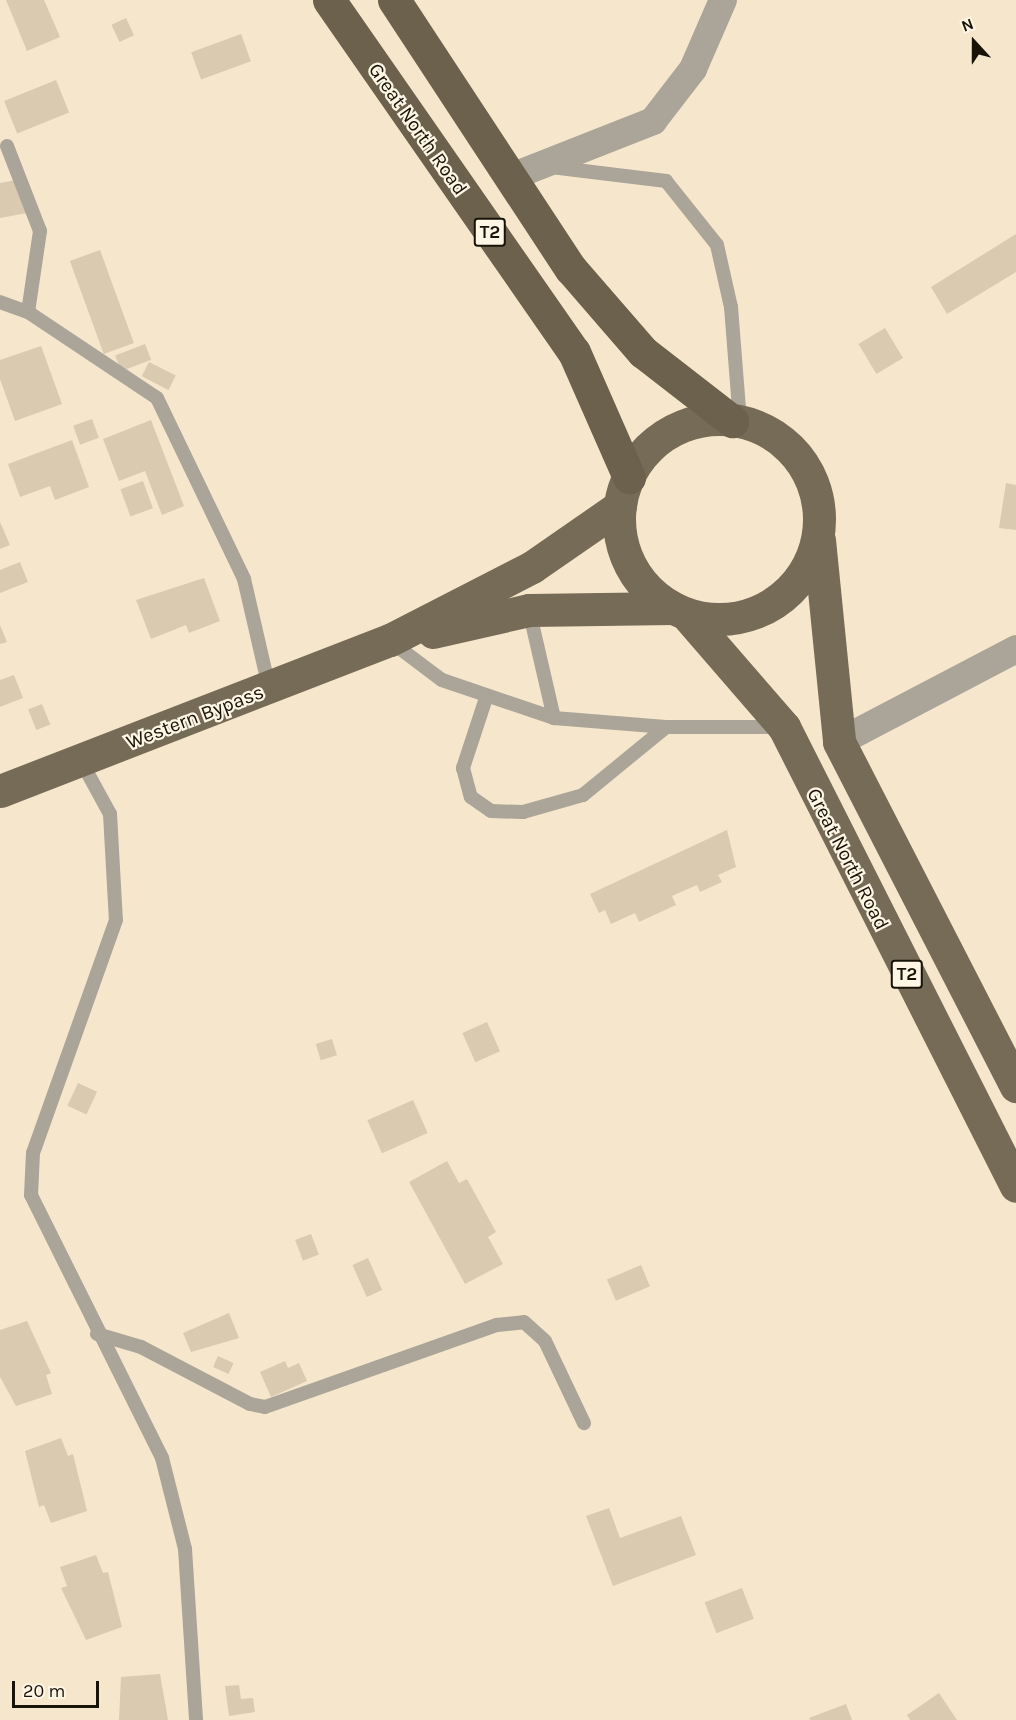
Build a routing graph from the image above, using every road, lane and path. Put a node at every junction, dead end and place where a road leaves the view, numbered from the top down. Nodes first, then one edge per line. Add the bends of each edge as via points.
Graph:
1 (329, 0) edge
2 (394, 0) edge
3 (723, 0) edge
4 (7, 146) dead end
5 (526, 171) junction
6 (0, 302) edge
7 (28, 312) junction
8 (736, 421) junction
9 (625, 491) junction
10 (819, 534) junction
11 (529, 610) junction
12 (680, 611) junction
13 (390, 640) junction
14 (1016, 649) edge
15 (269, 689) junction
16 (486, 698) junction
17 (554, 718) junction
18 (666, 727) junction
19 (784, 727) junction
20 (839, 742) junction
21 (81, 761) junction
22 (0, 791) edge
23 (1016, 1086) edge
24 (1016, 1186) edge
25 (97, 1334) junction
26 (584, 1423) dead end
27 (196, 1720) edge

1 - 9 highway, Great North Road / T2 via 574,352
2 - 5 highway, T2
3 - 5 street via 693,69 653,121
4 - 7 lane via 40,231
5 - 8 highway, T2 via 571,269 643,352
5 - 8 lane via 666,181 717,245 731,307
6 - 7 lane
7 - 15 lane via 157,398 244,579
8 - 9 main road via 701,422 671,432 647,451
8 - 10 main road via 777,438 805,468 816,493
9 - 12 main road via 621,541 635,573
9 - 13 main road, Western Bypass via 532,567
10 - 12 main road via 798,581 771,604 721,619
10 - 20 main road, T2
11 - 12 main road, Western Bypass
11 - 13 main road, Western Bypass
11 - 17 lane
12 - 19 main road, Great North Road / T2
13 - 15 main road, Western Bypass
13 - 16 lane via 442,680
14 - 20 street
15 - 21 main road, Western Bypass
16 - 17 lane
16 - 18 lane via 463,768 471,798 491,811 523,812 583,795
17 - 18 lane
18 - 19 lane
19 - 24 main road, Great North Road / T2
20 - 23 main road, T2
21 - 22 main road, Western Bypass
21 - 25 lane via 110,814 116,920 33,1153 31,1195
25 - 26 lane via 141,1347 250,1404 265,1407 497,1324 524,1322 545,1341
25 - 27 lane via 162,1458 176,1508 185,1549

